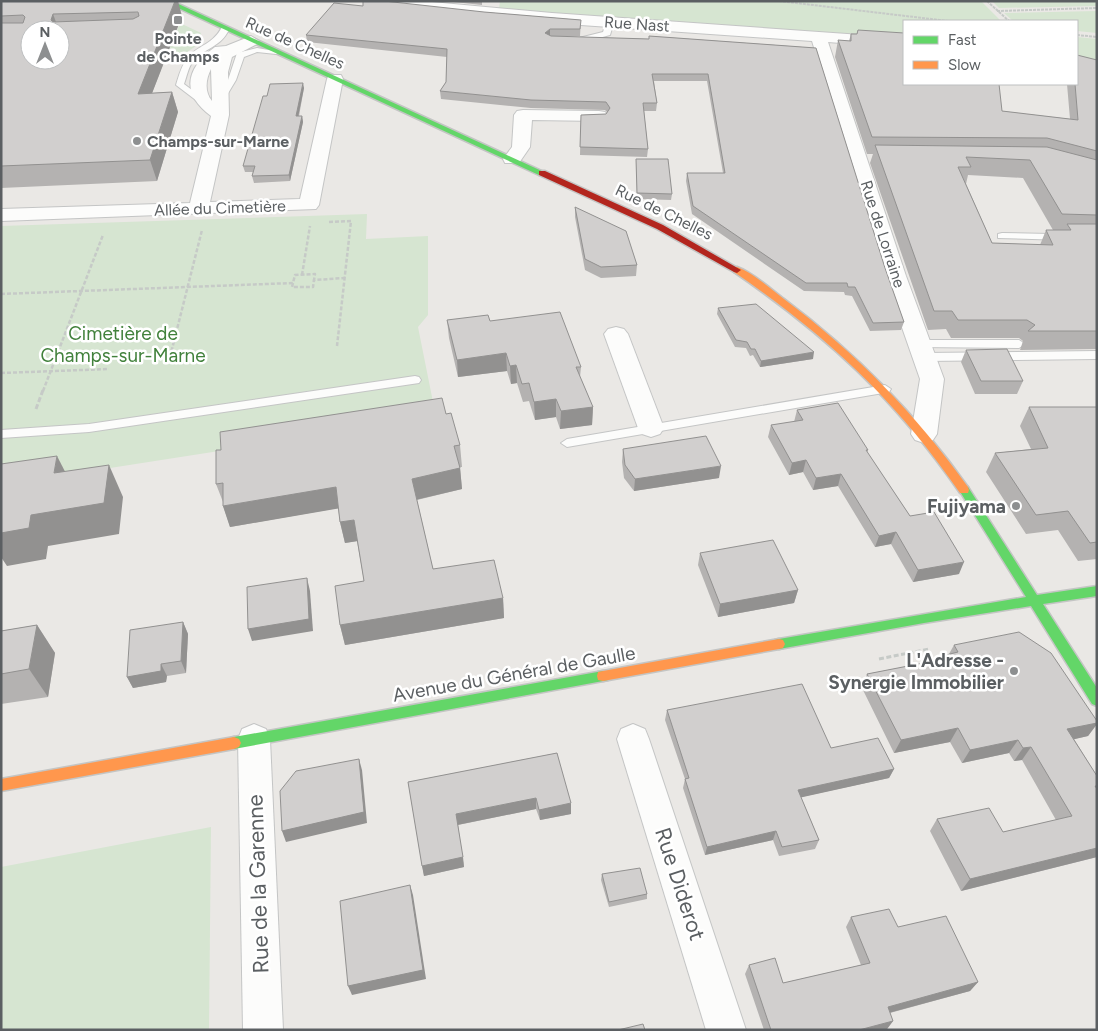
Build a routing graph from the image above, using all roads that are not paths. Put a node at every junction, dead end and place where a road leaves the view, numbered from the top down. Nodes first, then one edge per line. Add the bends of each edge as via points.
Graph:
1 (370, 1) edge
2 (165, 2) edge
3 (498, 7) edge
4 (610, 22) junction
5 (225, 29) junction
6 (818, 36) junction
7 (246, 38) junction
8 (568, 40) edge
9 (903, 43) edge
10 (276, 52) junction
11 (335, 79) junction
12 (200, 99) junction
13 (220, 106) junction
14 (599, 116) edge
15 (512, 159) junction
16 (1, 215) edge
17 (195, 219) junction
18 (1002, 236) dead end
19 (1097, 238) edge
20 (616, 334) dead end
21 (1020, 344) edge
22 (923, 351) junction
23 (1097, 355) edge
24 (415, 380) dead end
25 (885, 389) junction
26 (652, 428) junction
27 (1, 434) edge
28 (924, 434) junction
29 (567, 443) dead end
30 (1097, 591) edge
31 (1034, 600) junction
32 (1097, 700) edge
33 (254, 739) junction
34 (633, 739) dead end
35 (1, 785) edge
36 (262, 1030) edge
37 (726, 1030) edge

1 - 3 street, Rue Nast
2 - 5 main road, Rue de Chelles
3 - 4 street, Rue Nast
4 - 6 street, Rue Nast
4 - 8 lane via 606,33 584,40
5 - 7 main road, Rue de Chelles
5 - 12 lane via 221,39 197,53 187,64 180,85
6 - 9 street, Rue Nast
6 - 22 street, Rue de Lorraine via 863,159 895,276
7 - 10 main road, Rue de Chelles
7 - 12 street via 206,62 198,87
7 - 13 street via 224,56 219,76
10 - 11 main road, Rue de Chelles
10 - 13 lane via 257,50 240,55
11 - 15 main road, Rue de Chelles
11 - 17 street, Allée du Cimetière via 310,214
12 - 13 street
13 - 17 street
14 - 15 street via 523,115 522,147
15 - 25 main road, Rue de Chelles via 660,227 737,268 808,320
16 - 17 street, Allée du Cimetière via 112,212
18 - 19 lane
20 - 26 street
21 - 22 lane
22 - 23 lane
22 - 28 street, Rue de Lorraine via 932,379
24 - 27 lane via 89,428
25 - 26 lane
25 - 28 main road, Rue de Chelles
26 - 29 lane
28 - 31 main road, Rue de Chelles via 984,520
30 - 31 main road, Avenue du Général de Gaulle
31 - 32 main road, Rue de Chelles
31 - 33 main road, Avenue du Général de Gaulle
33 - 35 main road, Avenue du Général de Gaulle
33 - 36 street, Rue de la Garenne
34 - 37 street, Rue Diderot

